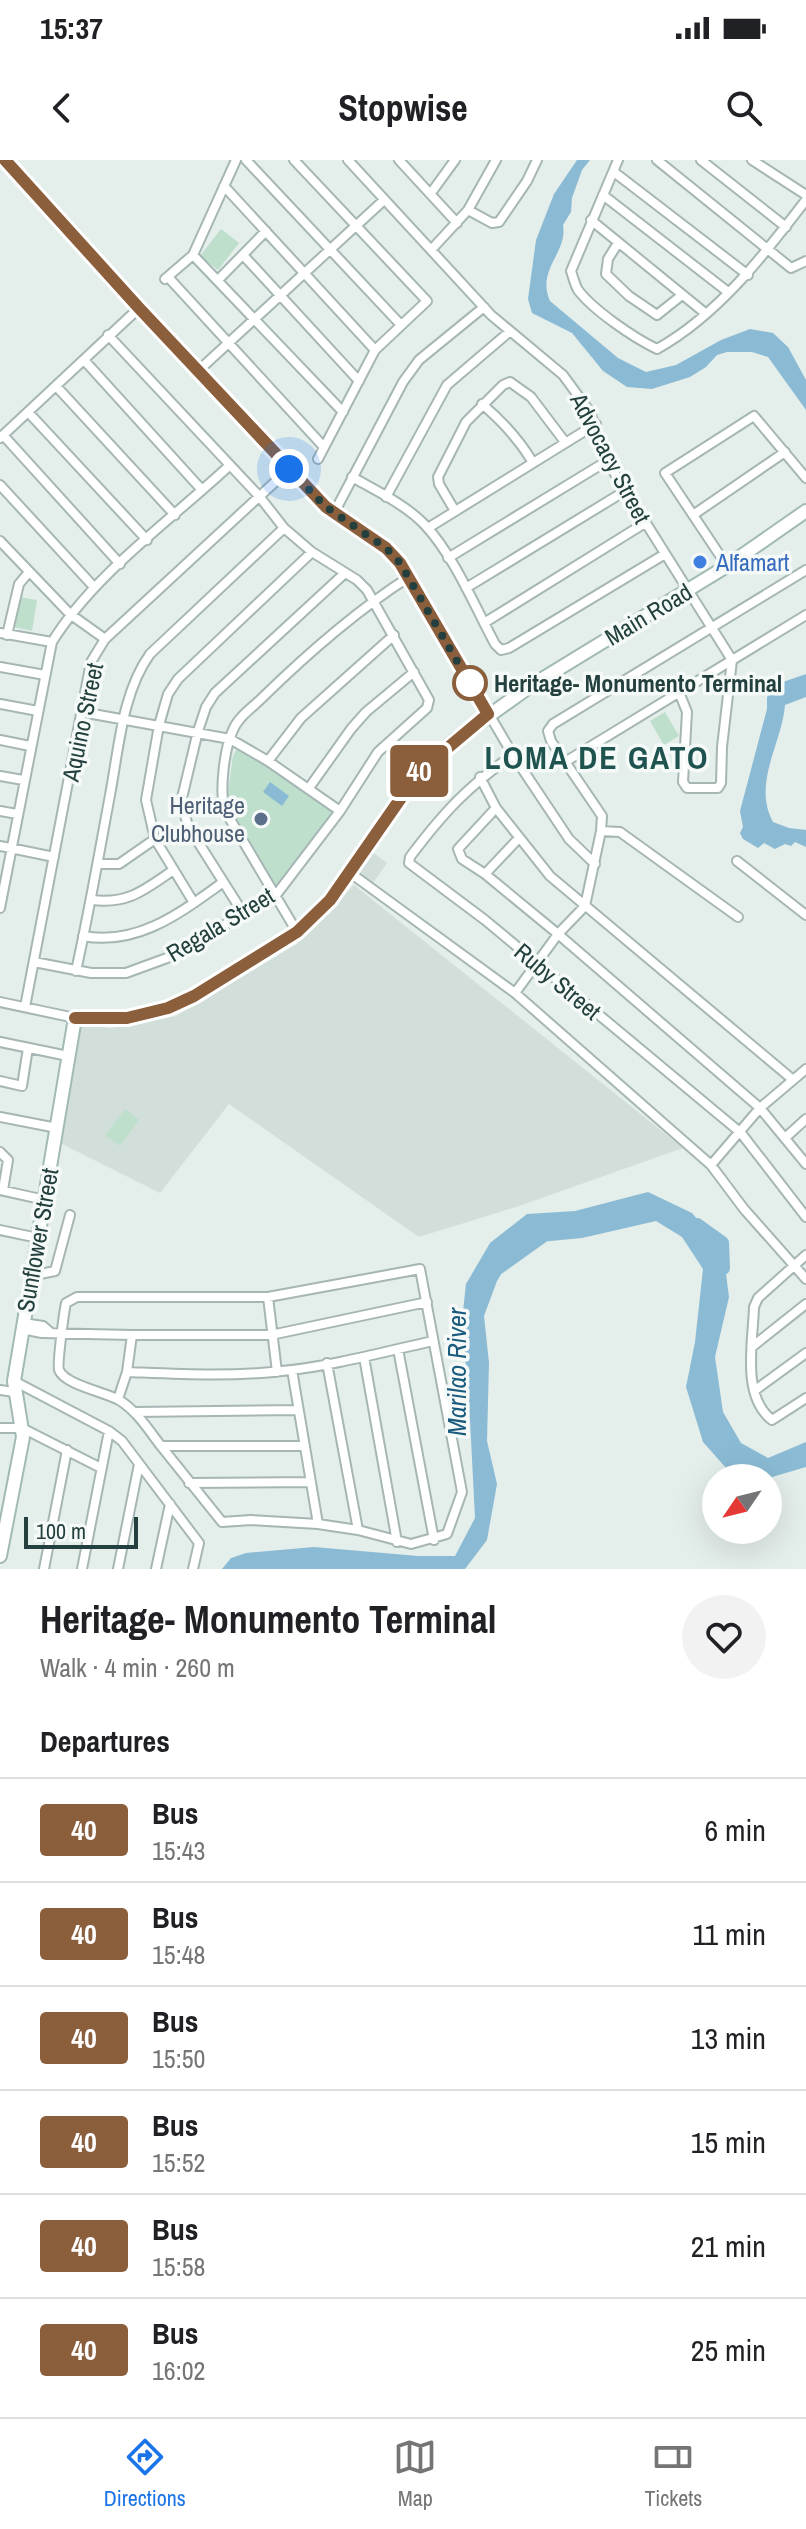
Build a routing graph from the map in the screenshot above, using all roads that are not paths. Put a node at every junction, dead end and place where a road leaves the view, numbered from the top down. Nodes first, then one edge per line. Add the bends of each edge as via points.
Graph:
1 (5, 160) edge
2 (236, 160) edge
3 (246, 160) edge
4 (294, 160) edge
5 (348, 160) edge
6 (455, 160) edge
7 (496, 160) edge
8 (537, 160) edge
9 (618, 160) edge
10 (657, 160) edge
11 (701, 160) edge
12 (752, 160) edge
13 (405, 163) edge
14 (614, 172) junction
15 (224, 186) junction
16 (431, 193) junction
17 (603, 195) junction
18 (806, 198) edge
19 (384, 200) junction
20 (468, 210) junction
21 (591, 220) junction
22 (457, 223) junction
23 (357, 225) junction
24 (786, 227) junction
25 (266, 231) junction
26 (618, 243) junction
27 (770, 248) junction
28 (331, 249) junction
29 (431, 250) junction
30 (193, 255) junction
31 (243, 255) junction
32 (806, 261) edge
33 (305, 273) junction
34 (748, 275) junction
35 (218, 280) junction
36 (728, 292) junction
37 (280, 295) junction
38 (682, 295) junction
39 (484, 307) junction
40 (139, 308) junction
41 (705, 313) junction
42 (254, 319) junction
43 (401, 325) junction
44 (509, 332) junction
45 (108, 335) junction
46 (228, 343) junction
47 (375, 350) junction
48 (84, 360) junction
49 (198, 371) junction
50 (359, 381) junction
51 (56, 386) junction
52 (482, 404) junction
53 (28, 412) junction
54 (343, 412) junction
55 (596, 424) junction
56 (2, 436) edge
57 (565, 442) junction
58 (323, 446) junction
59 (785, 452) junction
60 (318, 459) dead end
61 (532, 461) junction
62 (607, 461) junction
63 (230, 465) junction
64 (289, 469) junction
65 (352, 477) junction
66 (806, 478) edge
67 (0, 485) edge
68 (202, 490) junction
69 (625, 491) junction
70 (259, 496) junction
71 (386, 497) junction
72 (455, 511) junction
73 (806, 511) edge
74 (334, 513) junction
75 (175, 515) junction
76 (693, 515) junction
77 (645, 523) junction
78 (284, 528) junction
79 (428, 528) junction
80 (147, 540) junction
81 (1, 546) edge
82 (312, 552) junction
83 (665, 554) junction
84 (448, 558) junction
85 (120, 564) junction
86 (727, 566) junction
87 (806, 570) edge
88 (29, 572) junction
89 (345, 573) junction
90 (409, 577) junction
91 (94, 587) junction
92 (466, 588) junction
93 (688, 590) junction
94 (374, 600) junction
95 (70, 614) junction
96 (806, 615) edge
97 (484, 623) junction
98 (711, 628) junction
99 (3, 634) edge
100 (394, 635) junction
101 (105, 639) junction
102 (52, 642) junction
103 (732, 660) junction
104 (0, 667) edge
105 (414, 672) junction
106 (45, 675) junction
107 (679, 692) junction
108 (0, 704) edge
109 (38, 711) junction
110 (82, 712) junction
111 (488, 714) junction
112 (124, 718) junction
113 (159, 725) junction
114 (198, 731) junction
115 (230, 739) junction
116 (0, 740) edge
117 (30, 746) junction
118 (513, 755) junction
119 (268, 761) junction
120 (565, 762) junction
121 (0, 776) edge
122 (480, 777) junction
123 (23, 780) junction
124 (309, 788) junction
125 (496, 808) junction
126 (0, 811) edge
127 (340, 811) junction
128 (17, 814) junction
129 (601, 831) junction
130 (519, 838) junction
131 (155, 839) junction
132 (0, 846) edge
133 (11, 848) junction
134 (54, 857) junction
135 (737, 861) dead end
136 (98, 864) junction
137 (595, 864) junction
138 (172, 871) junction
139 (349, 872) junction
140 (485, 874) junction
141 (222, 883) junction
142 (2, 884) edge
143 (276, 895) junction
144 (92, 900) junction
145 (194, 903) junction
146 (585, 906) junction
147 (0, 908) edge
148 (243, 913) junction
149 (806, 915) edge
150 (738, 917) dead end
151 (297, 932) junction
152 (558, 934) junction
153 (83, 936) junction
154 (34, 962) junction
155 (538, 964) junction
156 (76, 971) junction
157 (515, 993) junction
158 (0, 1002) edge
159 (25, 1007) junction
160 (75, 1018) junction
161 (0, 1042) edge
162 (28, 1048) junction
163 (68, 1056) junction
164 (806, 1069) edge
165 (792, 1079) junction
166 (0, 1081) edge
167 (760, 1108) junction
168 (0, 1117) edge
169 (806, 1119) edge
170 (57, 1128) junction
171 (741, 1133) junction
172 (785, 1138) junction
173 (0, 1152) edge
174 (806, 1164) edge
175 (711, 1165) junction
176 (2, 1190) edge
177 (45, 1200) junction
178 (70, 1215) dead end
179 (806, 1217) edge
180 (0, 1230) edge
181 (38, 1238) junction
182 (806, 1255) edge
183 (794, 1266) junction
184 (30, 1276) junction
185 (806, 1279) edge
186 (268, 1297) junction
187 (427, 1302) junction
188 (806, 1304) edge
189 (22, 1326) junction
190 (63, 1333) junction
191 (132, 1335) junction
192 (271, 1335) junction
193 (433, 1341) junction
194 (753, 1346) junction
195 (398, 1349) junction
196 (806, 1353) edge
197 (364, 1357) junction
198 (327, 1363) junction
199 (292, 1370) junction
200 (127, 1372) junction
201 (277, 1372) junction
202 (14, 1386) junction
203 (0, 1390) edge
204 (754, 1391) junction
205 (806, 1398) edge
206 (118, 1399) junction
207 (298, 1410) junction
208 (135, 1412) junction
209 (0, 1428) edge
210 (22, 1428) junction
211 (109, 1431) junction
212 (161, 1446) junction
213 (304, 1446) junction
214 (67, 1450) junction
215 (139, 1464) junction
216 (101, 1468) junction
217 (311, 1482) junction
218 (189, 1483) junction
219 (170, 1504) junction
220 (318, 1524) junction
221 (358, 1530) junction
222 (434, 1540) junction
223 (397, 1542) junction
224 (0, 1556) edge
225 (44, 1569) edge
226 (82, 1569) edge
227 (118, 1569) edge
228 (156, 1569) edge
229 (193, 1569) edge

1 - 40 street
2 - 15 street
3 - 28 street
4 - 23 street
5 - 19 street, Advocacy Street
6 - 16 street
7 - 20 street
8 - 20 street via 499,222
9 - 14 street
10 - 27 street
11 - 24 street
12 - 18 street
13 - 16 street
14 - 17 street
14 - 34 street
15 - 25 street
15 - 30 street
16 - 22 street
17 - 21 street
17 - 36 street
18 - 24 street
19 - 23 street
19 - 29 street, Advocacy Street
20 - 22 street
21 - 26 street
21 - 41 street via 571,271 577,289 614,322 657,349
22 - 29 street
23 - 28 street
23 - 43 street via 427,301
24 - 27 street
25 - 31 street
25 - 33 street
26 - 38 street
26 - 38 street via 606,274 629,296 657,315
27 - 32 street via 791,268
27 - 34 street
28 - 33 street
28 - 43 street
29 - 39 street, Advocacy Street
30 - 35 street
30 - 46 street via 166,278
31 - 35 street
31 - 37 street
33 - 37 street
33 - 47 street
34 - 36 street
35 - 42 street
36 - 41 street
37 - 42 street
37 - 50 street
38 - 41 street
39 - 44 street, Advocacy Street
39 - 65 street via 419,360
40 - 45 street
40 - 49 street
42 - 46 street
42 - 54 street
43 - 47 street
44 - 55 street, Advocacy Street via 563,375
44 - 71 street via 447,385
45 - 48 street
45 - 63 street, Regala Street
46 - 49 street
46 - 58 street
47 - 50 street
48 - 51 street
48 - 68 street
49 - 64 street
50 - 54 street
51 - 53 street
51 - 75 street
52 - 57 street via 510,382 531,397
52 - 61 street via 520,441
52 - 72 street via 466,422 438,477
53 - 56 street
53 - 80 street
54 - 58 street
55 - 57 street
55 - 62 street, Advocacy Street
56 - 85 street
57 - 61 street
58 - 60 street
59 - 66 street
59 - 76 street
59 - 76 street via 754,416 665,473
61 - 72 street
62 - 69 street, Advocacy Street
62 - 84 street
63 - 68 street
63 - 70 street, Regala Street
64 - 70 street, Aquino Street
64 - 74 street
65 - 71 street
65 - 74 street
67 - 91 street
68 - 75 street
69 - 77 street, Advocacy Street
69 - 92 street
70 - 78 street, Regala Street
70 - 101 street, Aquino Street
71 - 79 street
72 - 79 street
73 - 86 main road, Main Road
74 - 90 street via 386,548
75 - 80 street
76 - 86 street
77 - 83 street, Advocacy Street
77 - 97 street
78 - 82 street, Regala Street
78 - 112 street via 150,654 136,672
79 - 84 street
80 - 85 street
81 - 88 street
82 - 89 street, Regala Street
82 - 113 street via 178,679
83 - 93 street, Advocacy Street
83 - 97 street via 509,648 501,650
84 - 92 street
85 - 91 street
86 - 93 main road, Main Road
87 - 98 street
88 - 95 street
88 - 99 street via 19,584
89 - 94 street, Regala Street
89 - 114 street via 215,693
90 - 94 street
90 - 111 street
91 - 95 street
92 - 97 street
93 - 98 street, Advocacy Street
93 - 111 main road, Main Road
94 - 100 street, Regala Street
94 - 115 street via 261,699
95 - 101 street
95 - 102 street
96 - 103 street
98 - 103 street, Advocacy Street
98 - 120 street via 553,724 548,731 551,741
99 - 102 street
100 - 105 street, Regala Street
100 - 119 street via 301,718
101 - 110 street, Aquino Street via 91,662
102 - 106 street
103 - 107 street
103 - 107 street via 721,783 712,790 693,790 683,782 687,712
104 - 106 street
105 - 124 street via 366,712
105 - 127 street, Regala Street via 429,700 427,708 378,752
106 - 109 street
107 - 120 street
108 - 109 street
109 - 117 street
110 - 112 street
110 - 134 street, Aquino Street
111 - 118 street
111 - 139 main road, Main Road via 419,772
112 - 113 street
112 - 136 street
113 - 114 street
113 - 131 street via 146,800
114 - 115 street
114 - 141 street via 181,802 188,826
115 - 119 street
115 - 143 street via 221,793 224,809
116 - 117 street
117 - 123 street
118 - 122 street, Ruby Street
118 - 137 street via 569,839
119 - 124 street
120 - 129 street via 602,816
121 - 123 street
122 - 125 street
122 - 155 street, Ruby Street via 436,822 409,863
123 - 128 street
124 - 127 street
125 - 130 street
125 - 140 street via 458,849 462,859
126 - 128 street
127 - 143 street, Regala Street
128 - 133 street
129 - 137 street
129 - 150 street via 620,832
130 - 140 street
130 - 146 street via 550,876
131 - 136 street via 119,864
131 - 138 street
132 - 133 street
133 - 134 street
133 - 142 street
134 - 154 street, Aquino Street
135 - 149 street
136 - 144 street
137 - 146 street
138 - 144 street via 125,900
138 - 145 street
139 - 151 main road, Main Road
139 - 157 street
140 - 152 street
141 - 145 street
141 - 148 street
142 - 147 street
143 - 148 street, Regala Street
143 - 151 street
144 - 153 street
145 - 153 street via 133,936
146 - 152 street
146 - 165 street
148 - 156 street, Regala Street via 146,967 126,973
151 - 160 main road, Main Road via 168,1008 127,1018
152 - 155 street
152 - 167 street
153 - 156 street
154 - 156 street, Regala Street
154 - 159 street, Aquino Street
155 - 157 street
155 - 171 street, Ruby Street
157 - 175 street
158 - 159 street
159 - 160 street
160 - 163 main road, Sunflower Street
161 - 162 street
162 - 163 street
162 - 166 street via 22,1086
163 - 170 main road, Sunflower Street
164 - 165 street
165 - 167 street
167 - 171 street
167 - 172 street
168 - 170 street
169 - 172 street
170 - 177 main road, Sunflower Street
171 - 175 street
171 - 179 street, Ruby Street
172 - 174 street
173 - 176 street via 8,1160
175 - 183 street
176 - 177 street
177 - 181 main road, Sunflower Street
178 - 184 street via 55,1271
180 - 181 street
181 - 184 main road, Sunflower Street
182 - 183 street
183 - 185 street
183 - 194 street via 758,1298
184 - 189 main road, Sunflower Street
186 - 187 street via 416,1268 422,1272
186 - 190 street via 73,1298 65,1307
186 - 192 street
187 - 192 street
187 - 193 street
188 - 194 street
189 - 190 street
189 - 202 main road, Sunflower Street
190 - 191 street
190 - 206 street via 60,1373
191 - 192 street
191 - 200 street
192 - 201 street
193 - 195 street
193 - 222 street via 462,1497 447,1534
194 - 204 street
195 - 197 street
195 - 222 street
196 - 204 street
197 - 198 street
197 - 223 street
198 - 199 street
198 - 221 street
199 - 201 street
199 - 207 street
200 - 201 street
200 - 206 street
202 - 203 street
202 - 210 main road, Sunflower Street
202 - 211 street
204 - 205 street via 758,1406 772,1420
206 - 208 street
207 - 208 street
207 - 213 street
208 - 212 street
209 - 210 street
210 - 214 street
210 - 224 main road, Sunflower Street
211 - 215 street
211 - 216 street
212 - 213 street
212 - 218 street
213 - 217 street
214 - 216 street
214 - 225 street
215 - 219 street
215 - 227 street
216 - 226 street
217 - 218 street
217 - 220 street
218 - 220 street via 222,1522
219 - 228 street
219 - 229 street via 199,1543
220 - 221 street
221 - 223 street
222 - 223 street

